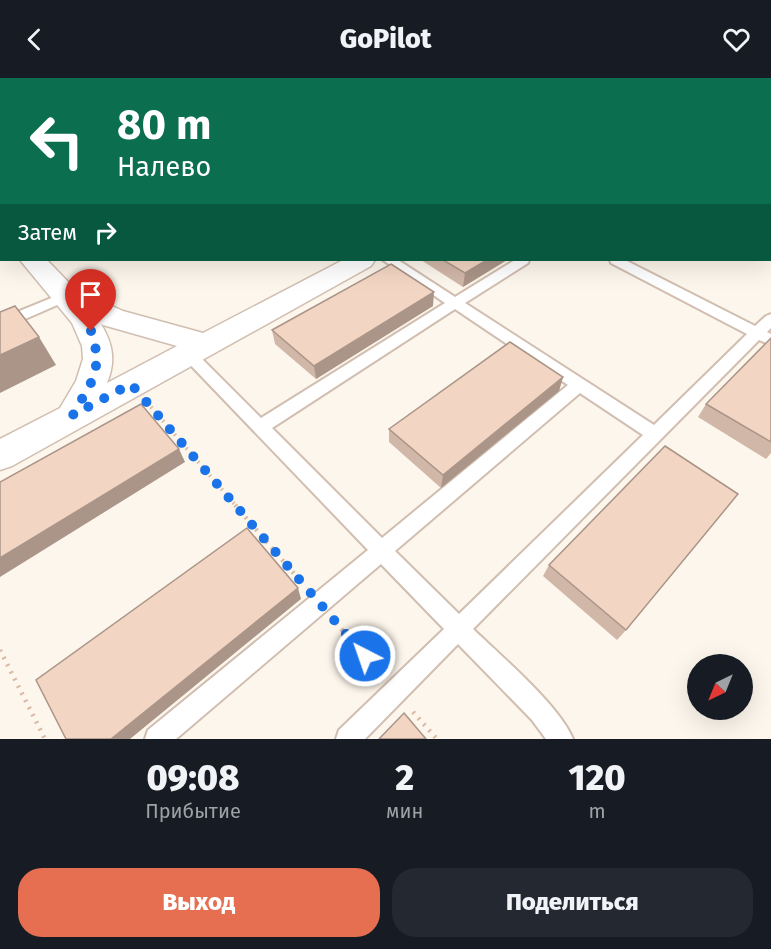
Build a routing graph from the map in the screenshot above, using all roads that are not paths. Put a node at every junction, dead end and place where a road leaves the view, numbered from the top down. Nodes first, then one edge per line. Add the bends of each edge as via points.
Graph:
1 (34, 261) edge
2 (360, 261) edge
3 (392, 261) edge
4 (520, 261) edge
5 (618, 261) edge
6 (66, 296) junction
7 (456, 302) junction
8 (771, 318) edge
9 (0, 325) edge
10 (764, 336) edge
11 (196, 348) junction
12 (580, 384) junction
13 (73, 415) junction
14 (260, 428) junction
15 (655, 434) junction
16 (0, 456) edge
17 (382, 551) junction
18 (459, 629) junction
19 (157, 739) edge
20 (348, 739) edge
21 (561, 739) edge

1 - 6 street
2 - 11 street
3 - 7 lane
4 - 7 lane
5 - 10 lane
6 - 9 lane
6 - 11 street
6 - 13 street via 91,331 98,358 92,381
7 - 12 lane
7 - 14 lane
8 - 10 lane
10 - 15 lane
11 - 13 street
11 - 14 lane
12 - 15 lane
12 - 17 lane
13 - 16 street
14 - 17 lane
15 - 18 lane
17 - 18 lane
17 - 19 lane
18 - 20 lane
18 - 21 lane

